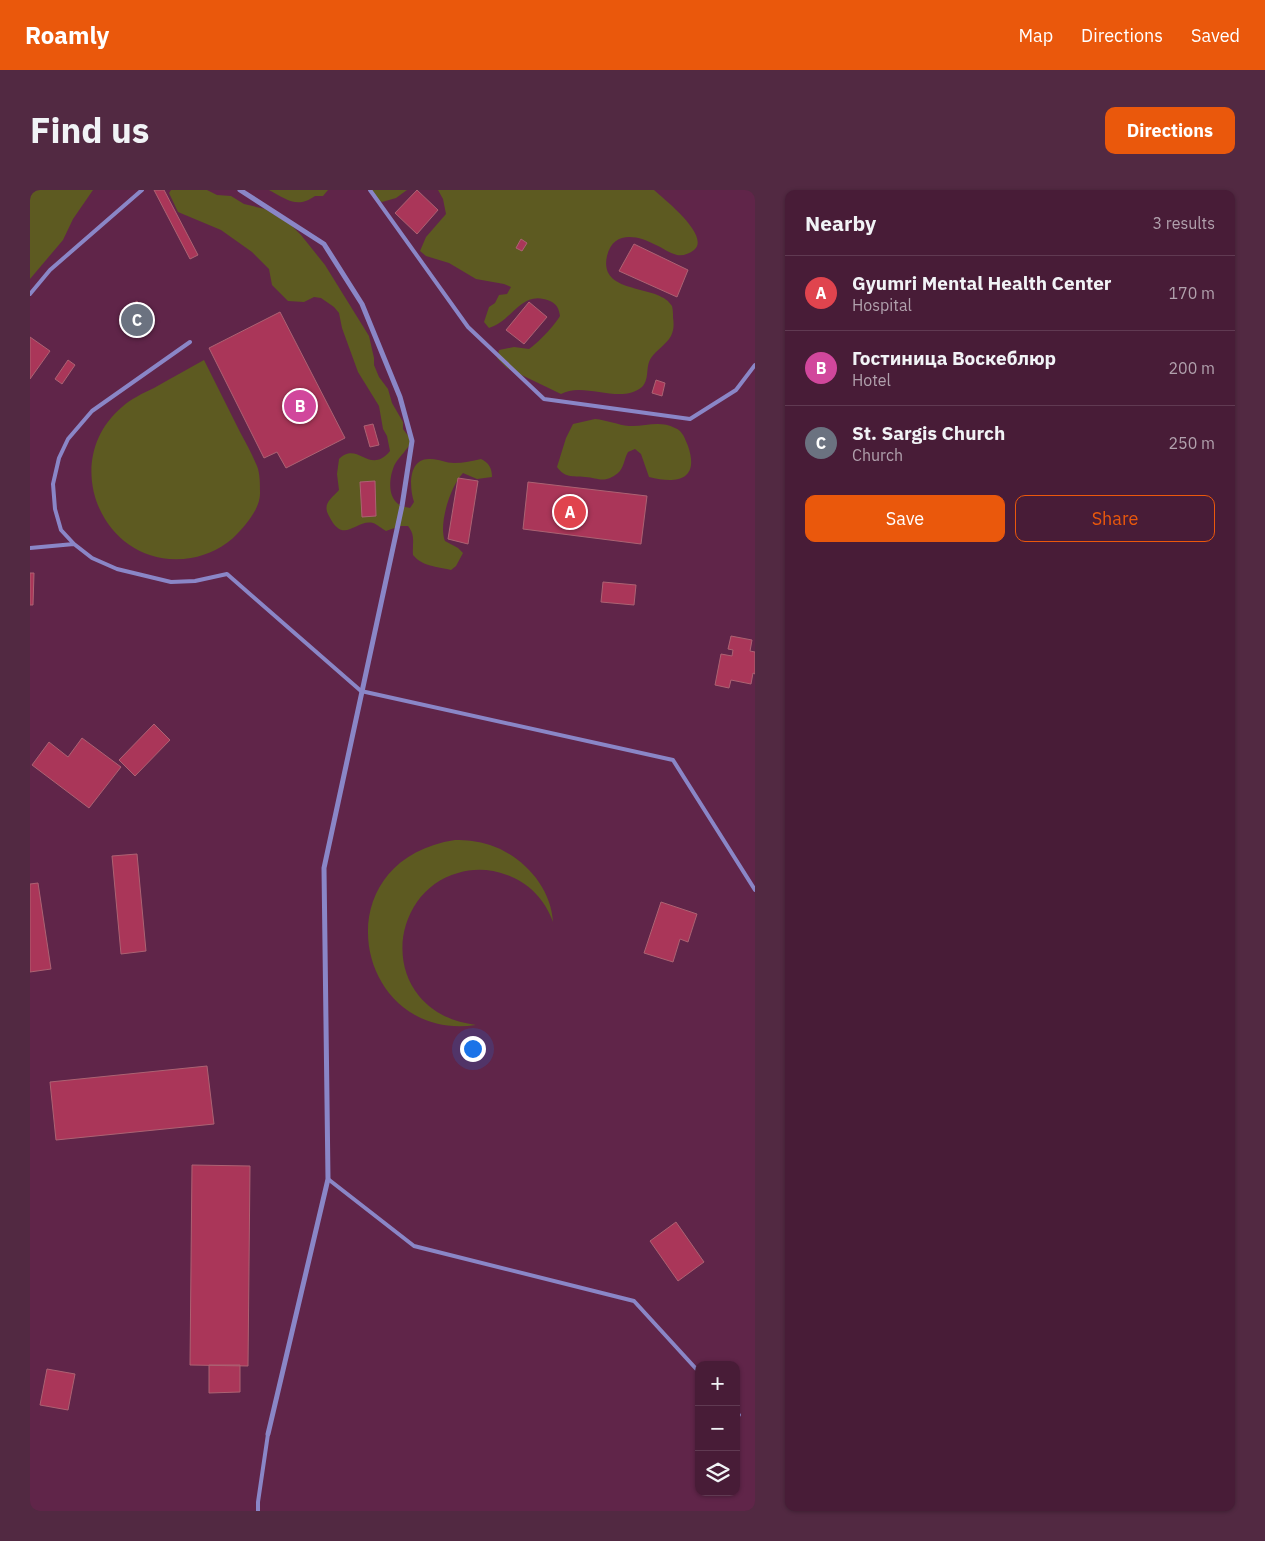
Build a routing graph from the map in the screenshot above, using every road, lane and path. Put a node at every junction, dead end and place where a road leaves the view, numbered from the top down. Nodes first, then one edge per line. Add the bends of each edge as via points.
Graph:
1 (142, 190) edge
2 (240, 190) edge
3 (370, 190) edge
4 (30, 294) edge
5 (190, 342) dead end
6 (755, 365) edge
7 (74, 544) junction
8 (30, 548) edge
9 (361, 691) junction
10 (755, 890) edge
11 (328, 1179) junction
12 (695, 1368) edge
13 (268, 1434) joint
14 (258, 1511) edge

1 - 4 lane via 50,270
2 - 9 street via 324,244 362,304 400,397 412,441 402,506
3 - 6 lane via 468,327 544,399 690,419 736,390
5 - 7 lane via 92,411 68,439 54,484 55,509 61,530
7 - 8 lane
7 - 9 lane via 92,558 117,569 171,582 227,574
9 - 10 lane via 673,760
9 - 11 street via 324,868
11 - 12 lane via 414,1246 634,1301
11 - 13 street
13 - 14 lane

